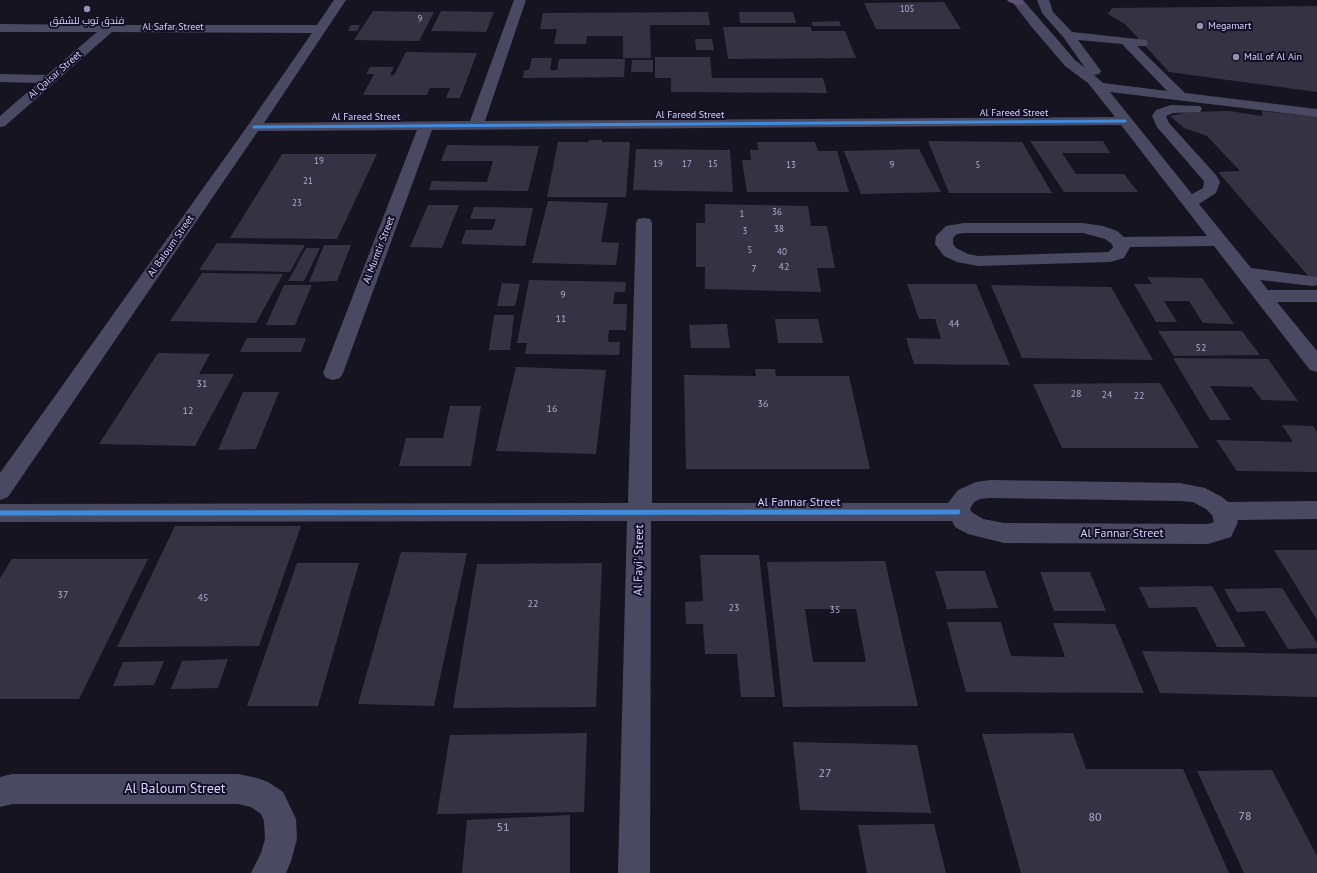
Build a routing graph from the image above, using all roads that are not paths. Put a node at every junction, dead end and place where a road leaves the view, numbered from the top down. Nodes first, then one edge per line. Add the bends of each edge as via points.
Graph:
1 (340, 0) edge
2 (520, 0) edge
3 (1043, 0) edge
4 (1016, 1) edge
5 (110, 27) junction
6 (0, 28) edge
7 (321, 28) junction
8 (1068, 36) junction
9 (1126, 42) junction
10 (1143, 43) dead end
11 (0, 78) edge
12 (51, 79) junction
13 (1096, 84) junction
14 (1181, 97) junction
15 (1229, 112) dead end
16 (1317, 113) edge
17 (1125, 121) junction
18 (0, 123) edge
19 (476, 125) junction
20 (426, 126) junction
21 (254, 127) junction
22 (1189, 203) junction
23 (644, 223) dead end
24 (1219, 241) junction
25 (1120, 242) junction
26 (1244, 273) junction
27 (1315, 288) edge
28 (1262, 296) junction
29 (1317, 365) edge
30 (333, 374) dead end
31 (0, 492) edge
32 (1317, 510) edge
33 (1223, 511) junction
34 (958, 512) junction
35 (0, 513) edge
36 (640, 513) junction
37 (0, 792) edge
38 (267, 873) edge
39 (634, 873) edge

1 - 7 street, Al Baloum Street
2 - 19 street
3 - 8 street via 1048,13
4 - 13 street via 1070,63
5 - 6 street, Al Safar Street
5 - 7 street, Al Safar Street
5 - 12 street, Al Qaisar Street
7 - 21 street, Al Baloum Street
8 - 9 street
8 - 13 street via 1093,69
9 - 10 street
9 - 14 street
11 - 12 street
12 - 18 street, Al Qaisar Street
13 - 14 street
13 - 17 street
14 - 16 street
15 - 22 street via 1179,108 1165,110 1159,116 1162,124 1212,182 1210,190
17 - 19 street, Al Fareed Street
17 - 22 street
19 - 20 street, Al Fareed Street
20 - 21 street, Al Fareed Street
20 - 30 street, Al Mumtir Street
21 - 31 street, Al Baloum Street
22 - 24 street
23 - 36 street, Al Fayi' Street
24 - 25 street
24 - 26 street
25 - 25 street via 1104,232 1083,228 964,228 952,230 945,236 944,244 950,252 963,258 994,262 1110,257 1118,254 1122,248
26 - 27 street
26 - 28 street
27 - 28 street
28 - 29 street
32 - 33 street
33 - 34 street via 1197,494 1180,492 990,489 966,496 959,504
33 - 34 street, Al Fannar Street via 1226,522 1222,530 1208,534 1004,533 977,527 964,520
34 - 36 street, Al Fannar Street
35 - 36 street, Al Fannar Street
36 - 39 street, Al Fayi' Street
37 - 38 street, Al Baloum Street via 12,789 238,789 257,793 272,803 280,819 281,839 275,861

